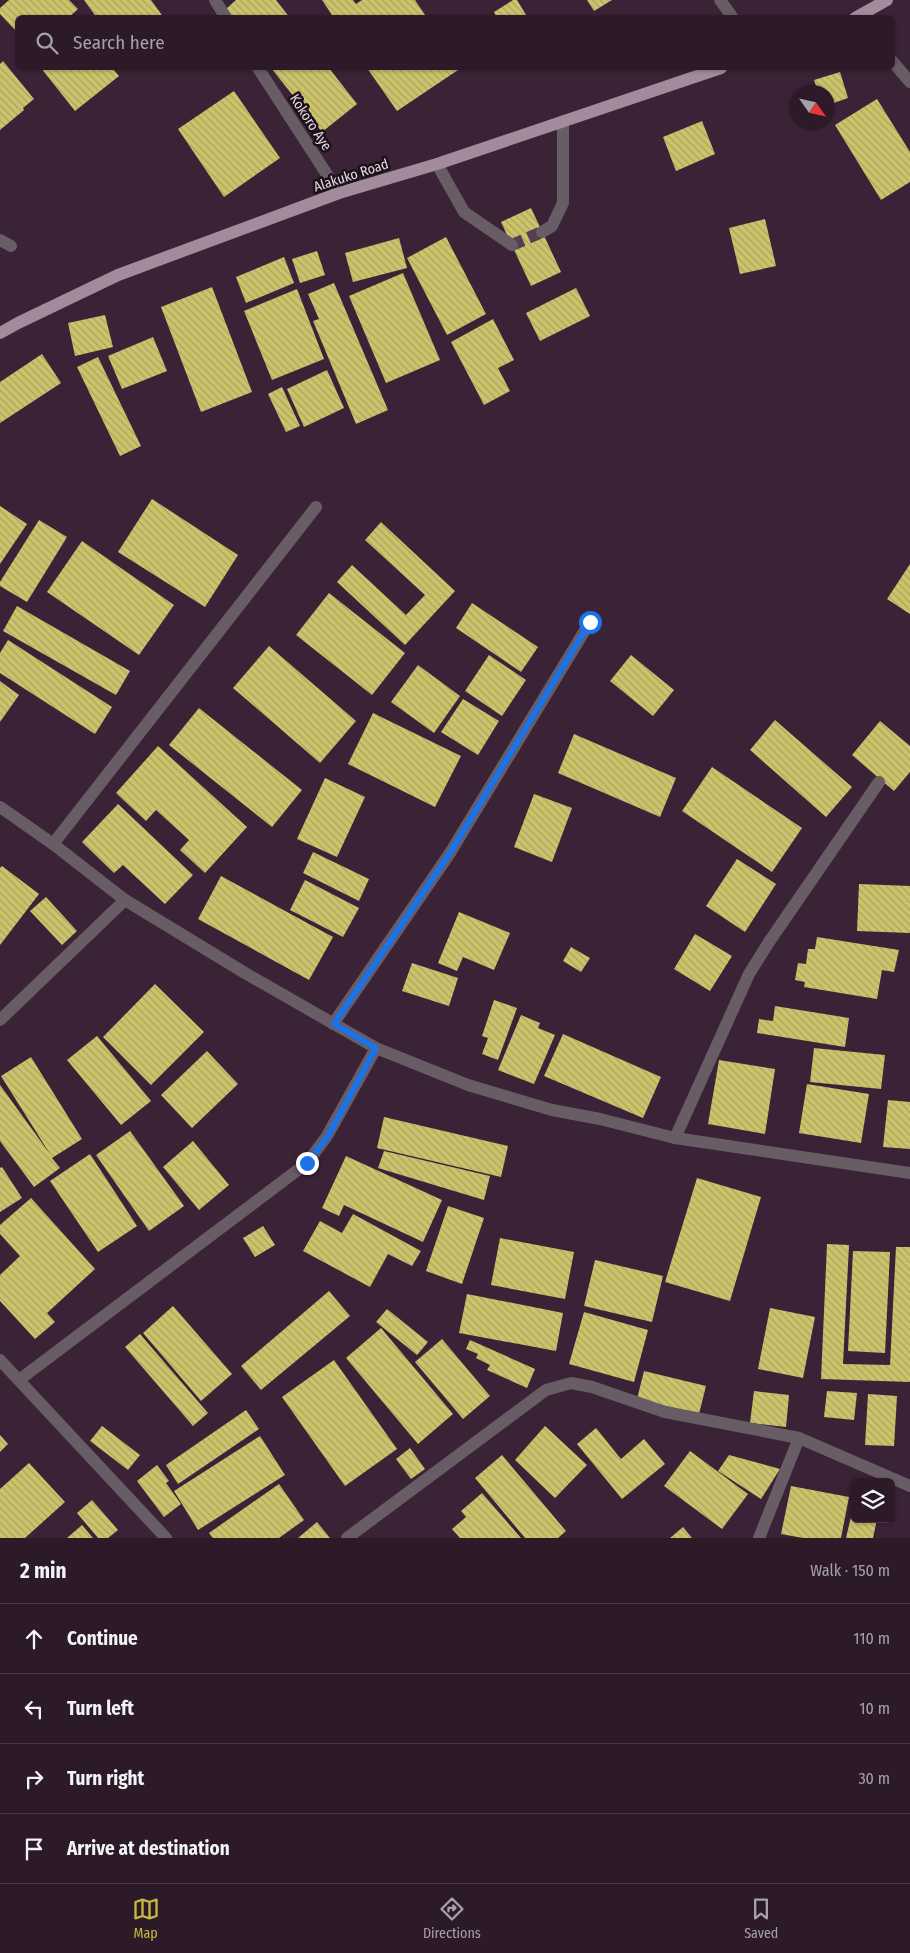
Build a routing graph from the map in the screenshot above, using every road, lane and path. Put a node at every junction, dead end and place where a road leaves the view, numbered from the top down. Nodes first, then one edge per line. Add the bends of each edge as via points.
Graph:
1 (215, 0) edge
2 (720, 0) edge
3 (887, 0) edge
4 (224, 15) edge
5 (731, 15) edge
6 (860, 15) edge
7 (895, 64) edge
8 (259, 70) edge
9 (715, 70) edge
10 (910, 82) edge
11 (563, 121) junction
12 (437, 164) junction
13 (339, 193) junction
14 (542, 232) tunnel mouth
15 (512, 245) dead end
16 (0, 333) edge
17 (316, 507) dead end
18 (590, 622) dead end
19 (879, 782) dead end
20 (0, 807) edge
21 (53, 844) junction
22 (125, 900) junction
23 (0, 1020) edge
24 (334, 1024) junction
25 (376, 1048) junction
26 (675, 1138) junction
27 (910, 1173) edge
28 (0, 1360) edge
29 (19, 1380) junction
30 (799, 1438) junction
31 (910, 1486) edge
32 (166, 1538) edge
33 (347, 1538) edge
34 (760, 1538) edge

1 - 4 street
2 - 5 street
3 - 6 main road
7 - 10 street
8 - 13 street, Kokoro Aye
9 - 11 main road, Alakuko Road
11 - 12 main road, Alakuko Road
11 - 14 street via 563,203 552,226
12 - 13 main road, Alakuko Road
12 - 15 street via 464,212
13 - 16 main road, Alakuko Road via 118,275
17 - 21 street
18 - 24 street via 450,853
19 - 26 street via 749,974
20 - 21 street
21 - 22 street
22 - 23 street
22 - 24 street
24 - 25 street
25 - 26 street via 468,1085 552,1110
25 - 29 street via 328,1136 307,1163
26 - 27 street
28 - 29 street
29 - 32 street
30 - 31 street
30 - 33 street via 665,1412 571,1383 546,1390
30 - 34 street

